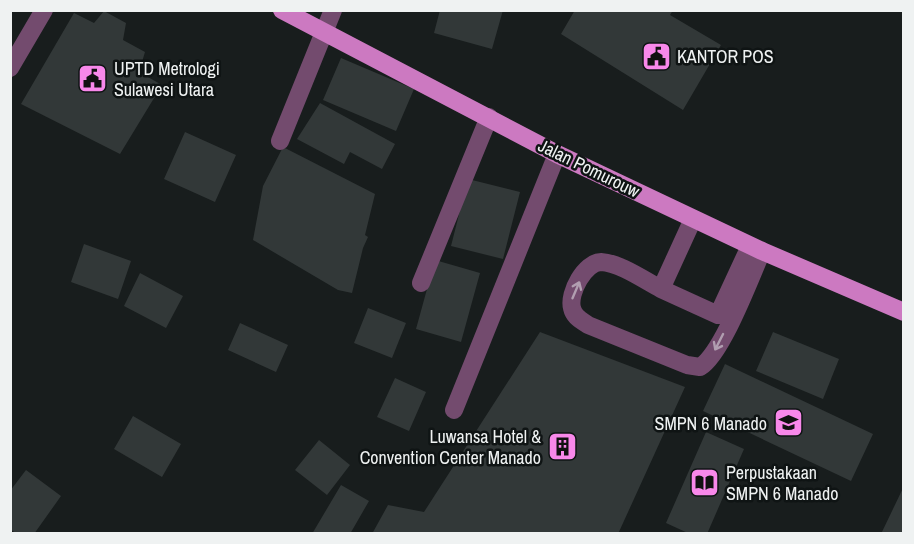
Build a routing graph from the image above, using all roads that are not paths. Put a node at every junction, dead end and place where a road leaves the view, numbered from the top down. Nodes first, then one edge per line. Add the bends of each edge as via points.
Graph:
1 (44, 10) edge
2 (282, 10) edge
3 (333, 10) edge
4 (324, 32) junction
5 (10, 68) edge
6 (489, 117) junction
7 (280, 141) dead end
8 (556, 154) junction
9 (693, 219) junction
10 (756, 249) junction
11 (420, 283) dead end
12 (661, 289) junction
13 (903, 312) edge
14 (454, 410) dead end

1 - 5 street
2 - 4 main road, Jalan Pomurouw
3 - 4 street
4 - 6 main road, Jalan Pomurouw
4 - 7 street
6 - 8 main road, Jalan Pomurouw
6 - 11 street
8 - 9 main road, Jalan Pomurouw
8 - 14 street
9 - 10 main road, Jalan Pomurouw
9 - 12 street
10 - 12 street via 718,315
10 -> 12 street via 720,341 709,362 700,367 588,325 576,317 572,308 572,298 586,268 600,262
10 - 13 main road, Jalan Pomurouw

